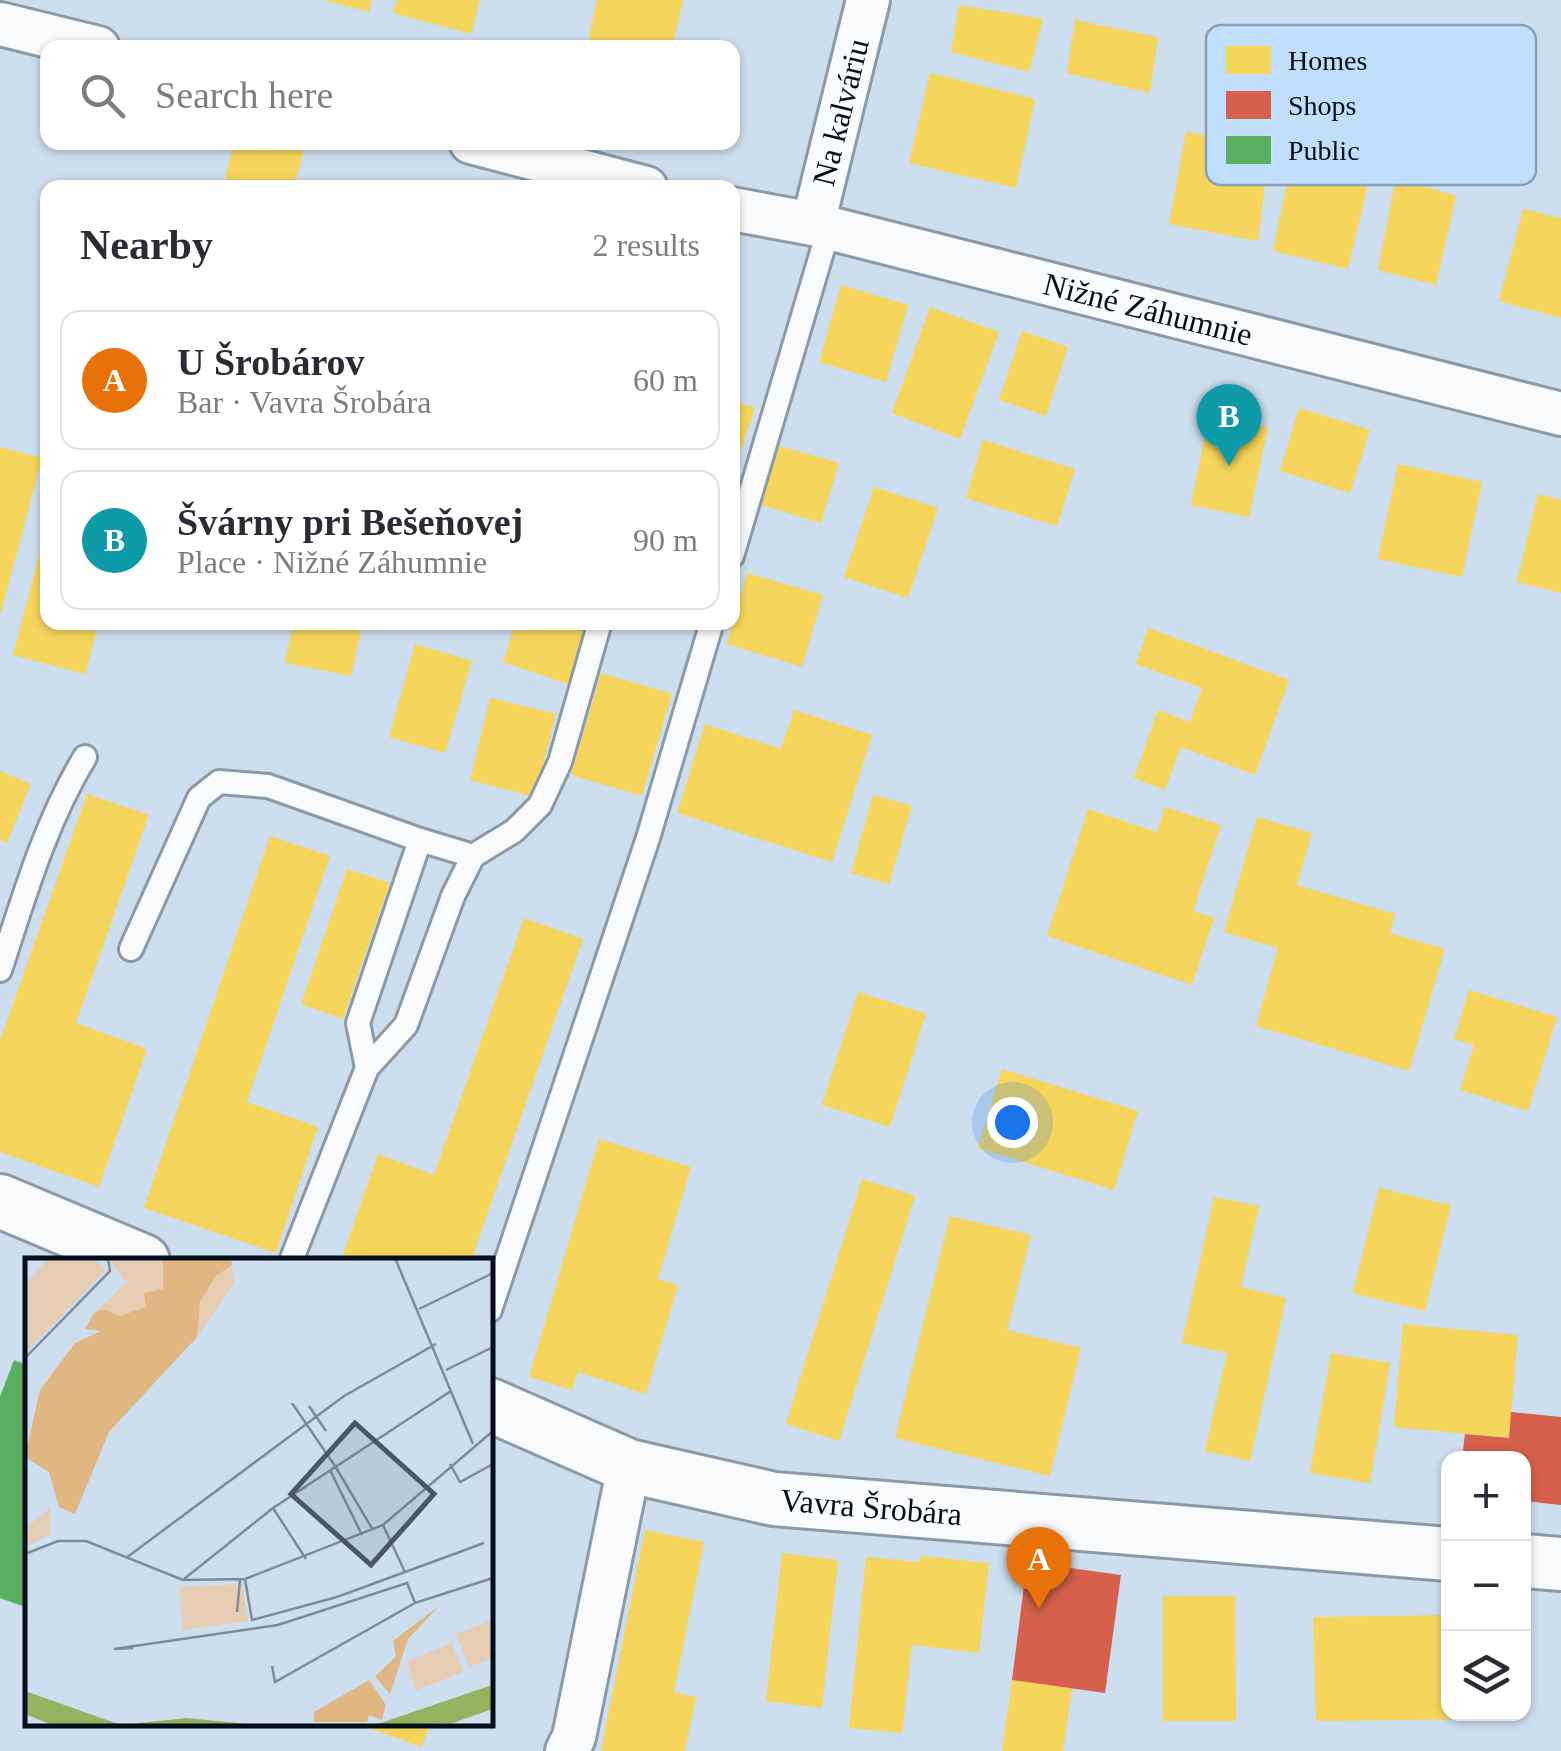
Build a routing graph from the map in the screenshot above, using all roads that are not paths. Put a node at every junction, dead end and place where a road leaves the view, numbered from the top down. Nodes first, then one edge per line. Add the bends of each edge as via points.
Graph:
1 (868, 0) edge
2 (0, 24) edge
3 (65, 40) edge
4 (501, 150) edge
5 (616, 180) edge
6 (740, 211) edge
7 (821, 226) junction
8 (1561, 414) edge
9 (740, 526) edge
10 (598, 630) edge
11 (710, 630) edge
12 (86, 757) dead end
13 (420, 840) junction
14 (473, 856) junction
15 (130, 949) dead end
16 (0, 970) edge
17 (367, 1068) junction
18 (0, 1202) edge
19 (136, 1258) edge
20 (292, 1258) edge
21 (492, 1304) edge
22 (492, 1407) edge
23 (628, 1466) junction
24 (1441, 1553) edge
25 (1531, 1561) edge
26 (1561, 1564) edge
27 (567, 1751) edge

1 - 7 street, Na kalváriu
2 - 3 street
4 - 5 street
6 - 7 street, Nižné Záhumnie
7 - 8 street, Nižné Záhumnie
7 - 9 lane
10 - 14 lane via 560,762 540,805
11 - 21 lane via 648,838
12 - 16 lane via 38,856
13 - 14 lane
13 - 15 lane via 268,786 219,782 198,798
13 - 17 lane via 358,1024
14 - 17 lane via 406,1026
17 - 20 lane
18 - 19 street
22 - 23 street, Vavra Šrobára
23 - 24 street, Vavra Šrobára via 774,1499
23 - 27 street
25 - 26 street

